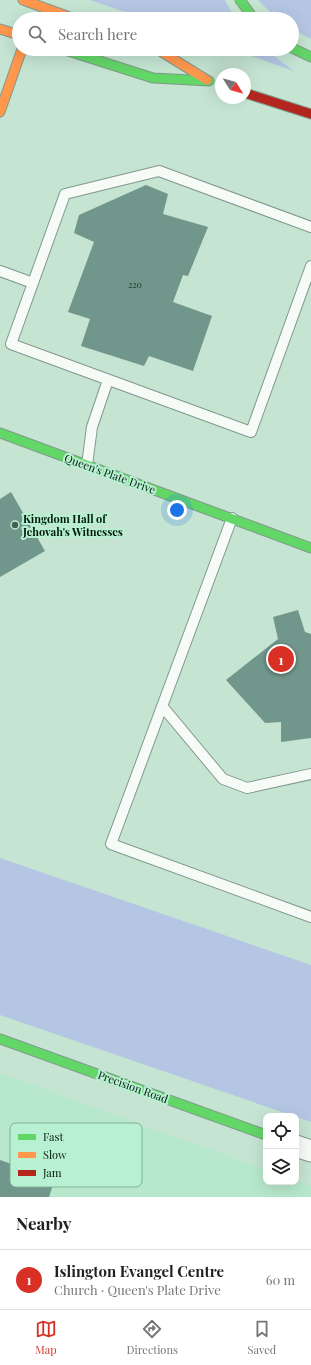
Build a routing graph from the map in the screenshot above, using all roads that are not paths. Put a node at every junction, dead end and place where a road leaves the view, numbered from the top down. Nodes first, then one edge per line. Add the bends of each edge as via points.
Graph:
1 (23, 0) edge
2 (240, 0) edge
3 (56, 12) edge
4 (249, 12) edge
5 (0, 29) edge
6 (12, 33) edge
7 (299, 51) edge
8 (20, 56) edge
9 (84, 56) edge
10 (169, 56) edge
11 (311, 57) edge
12 (251, 95) edge
13 (0, 112) edge
14 (311, 114) edge
15 (311, 226) edge
16 (311, 266) edge
17 (0, 271) edge
18 (33, 283) junction
19 (108, 380) junction
20 (0, 433) edge
21 (87, 465) junction
22 (232, 518) junction
23 (311, 548) edge
24 (162, 706) junction
25 (311, 774) edge
26 (311, 917) edge
27 (0, 1039) edge
28 (263, 1134) edge
29 (299, 1147) edge
30 (311, 1151) edge

1 - 3 street
2 - 4 street
5 - 6 street
7 - 11 street
8 - 13 street
9 - 10 street via 153,78 212,82
12 - 14 street
15 - 18 lane via 159,171 65,194
16 - 19 lane via 251,432
17 - 18 lane
18 - 19 lane via 11,344
19 - 21 lane via 92,427
20 - 21 street, Queen's Plate Drive
21 - 22 street, Queen's Plate Drive
22 - 23 street, Queen's Plate Drive
22 - 24 lane
24 - 25 lane via 224,779 247,788
24 - 26 lane via 111,844
27 - 28 street, Precision Road
29 - 30 street

